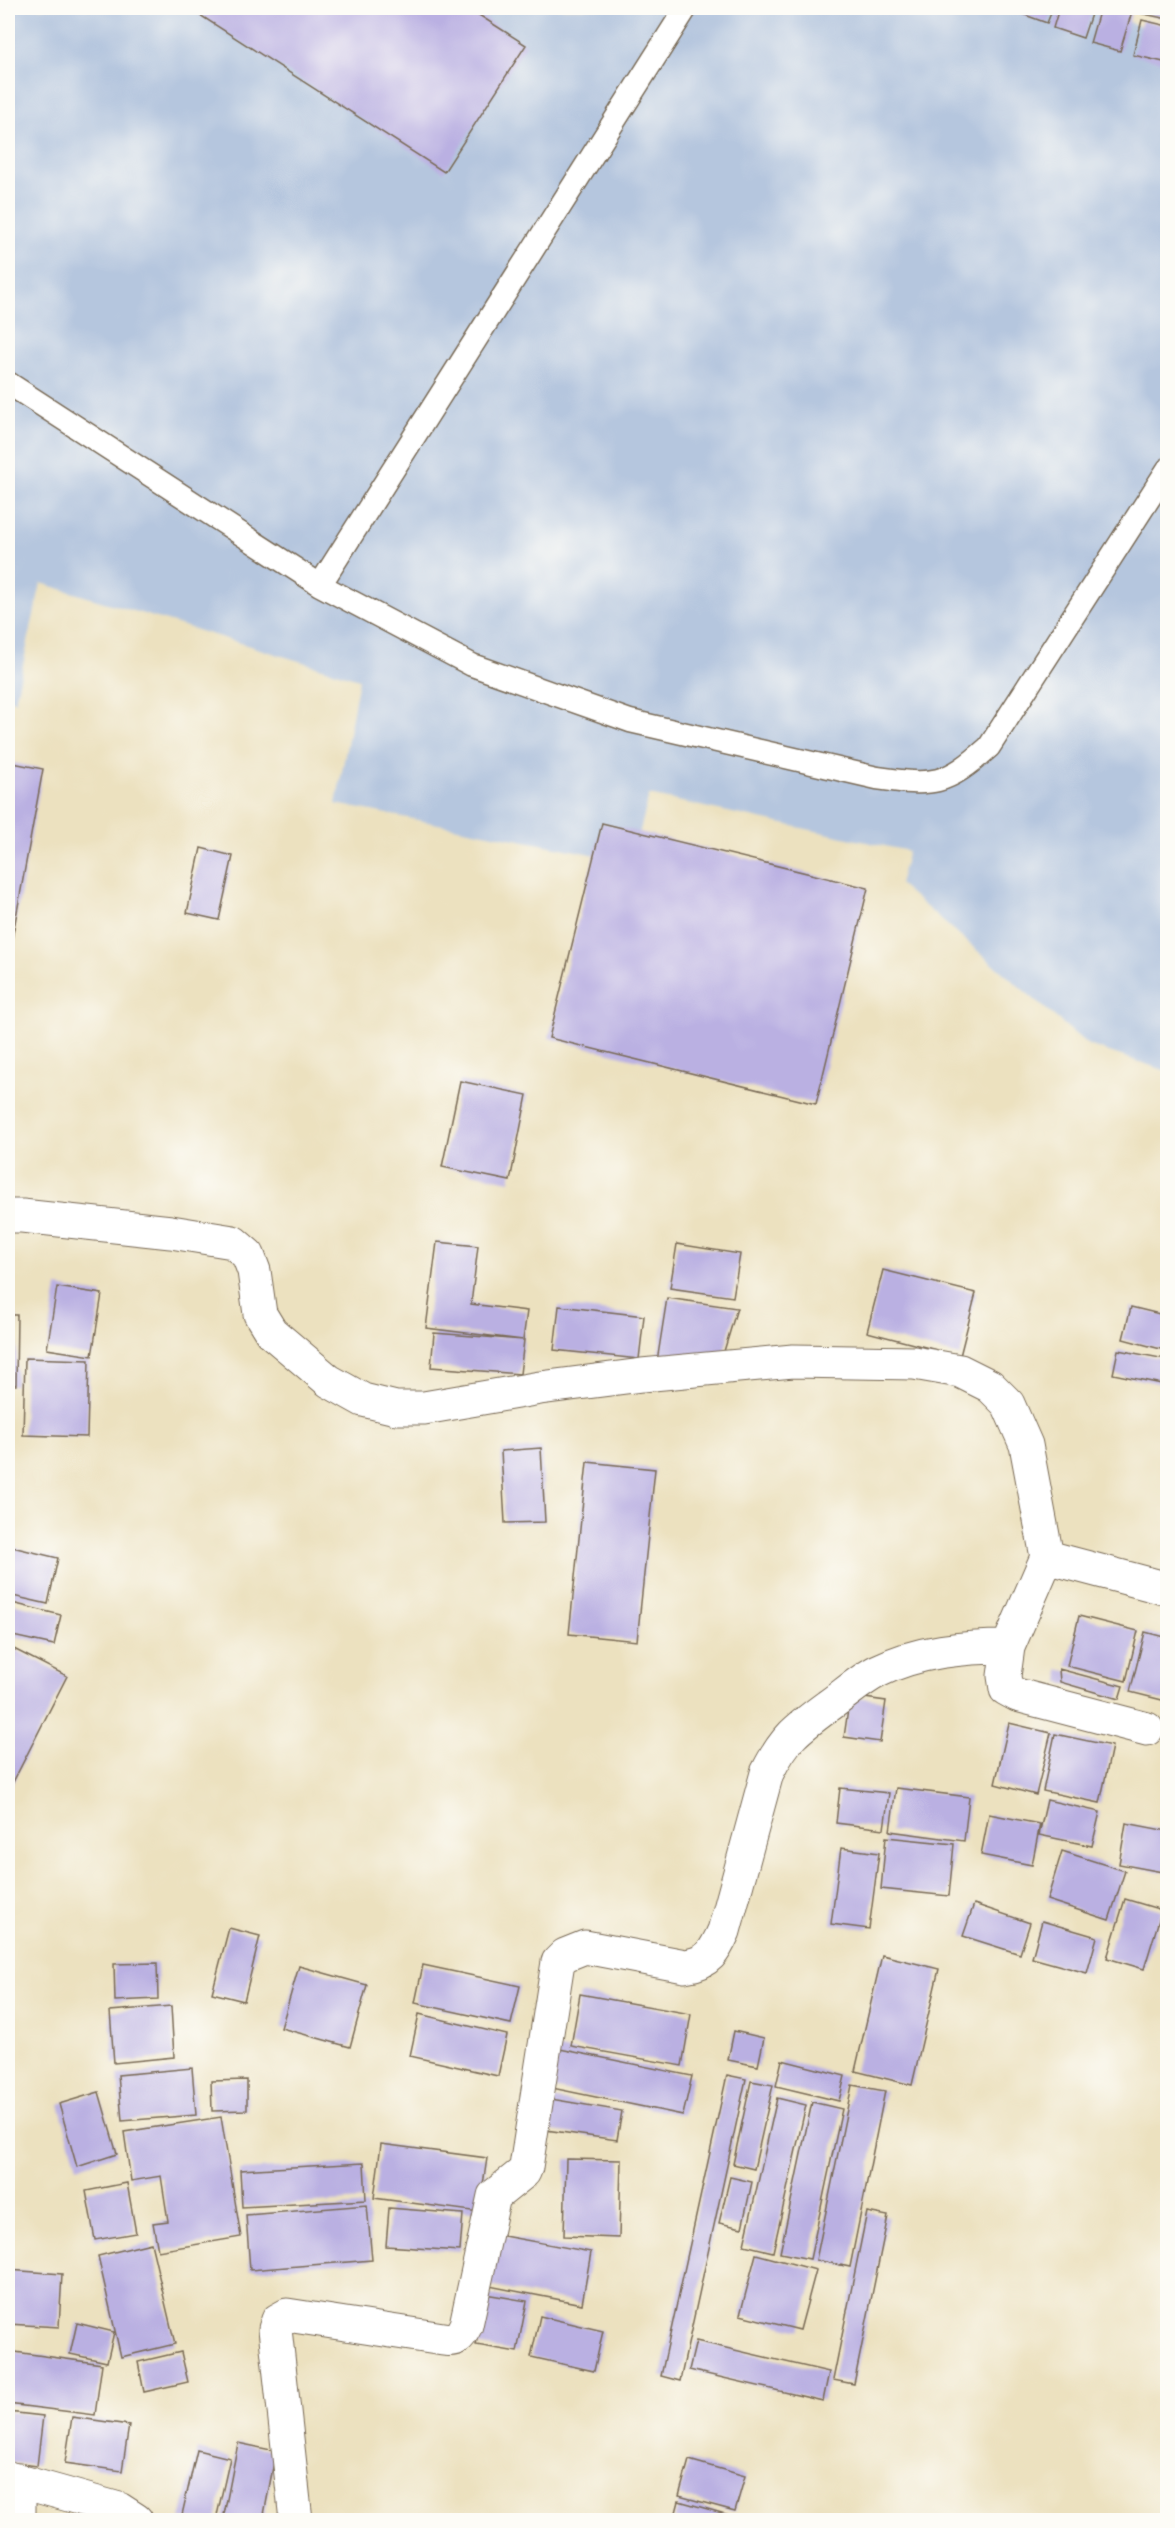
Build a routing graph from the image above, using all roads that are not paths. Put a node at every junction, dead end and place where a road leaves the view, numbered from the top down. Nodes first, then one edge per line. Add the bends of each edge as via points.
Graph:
1 (686, 8) edge
2 (8, 383) edge
3 (1167, 469) edge
4 (320, 585) junction
5 (8, 1216) edge
6 (1047, 1557) junction
7 (1167, 1589) edge
8 (1008, 1647) junction
9 (1147, 1728) dead end
10 (13, 2479) edge
11 (19, 2520) edge
12 (136, 2520) edge
13 (296, 2520) edge

1 - 4 lane
2 - 4 lane
3 - 4 lane via 989,747 949,778 916,783 877,778 630,721 472,665
5 - 6 street via 233,1242 248,1255 261,1314 271,1332 329,1381 363,1400 396,1408 424,1408 642,1375 793,1361 914,1363 960,1371 990,1386 1008,1404 1026,1445
6 - 7 street
6 - 8 street
8 - 9 street via 1006,1689
8 - 13 street via 938,1652 877,1671 791,1734 767,1773 724,1931 715,1951 700,1965 685,1966 585,1947 558,1962 526,2167 494,2196 466,2325 460,2337 443,2339 286,2314 278,2320 275,2329
10 - 11 street
10 - 12 street via 119,2509

